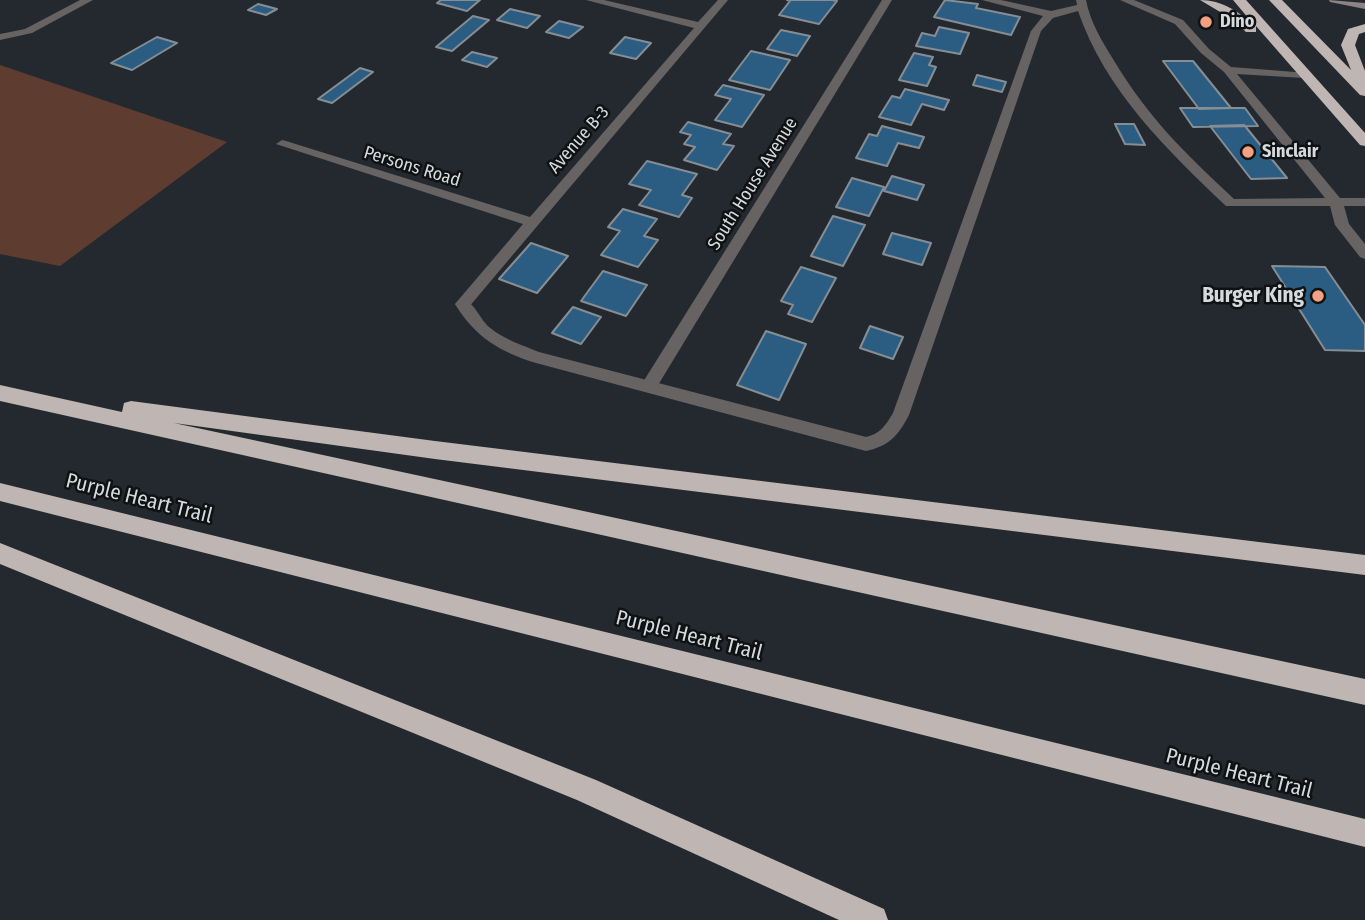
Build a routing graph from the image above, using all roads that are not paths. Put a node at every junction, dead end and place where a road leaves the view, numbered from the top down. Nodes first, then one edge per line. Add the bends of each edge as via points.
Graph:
1 (88, 0) edge
2 (591, 0) edge
3 (723, 0) edge
4 (887, 0) edge
5 (987, 0) edge
6 (1125, 0) edge
7 (1206, 0) edge
8 (1238, 0) edge
9 (1275, 0) edge
10 (1334, 0) edge
11 (1081, 3) edge
12 (1365, 6) edge
13 (1050, 14) junction
14 (700, 26) junction
15 (1365, 28) edge
16 (4, 37) edge
17 (1228, 70) junction
18 (1304, 75) junction
19 (1365, 87) edge
20 (1365, 92) edge
21 (1365, 142) edge
22 (282, 144) dead end
23 (1336, 202) junction
24 (1365, 202) edge
25 (531, 222) junction
26 (1365, 254) edge
27 (649, 386) junction
28 (0, 392) edge
29 (0, 492) edge
30 (0, 553) edge
31 (1365, 565) edge
32 (1365, 692) edge
33 (1365, 833) edge
34 (873, 920) edge

1 - 16 street via 27,31
2 - 14 street
3 - 14 street, Avenue B-3
4 - 27 street, South House Avenue
5 - 13 street
6 - 17 street via 1179,22
7 - 18 highway via 1236,16
8 - 18 highway
9 - 20 highway
10 - 12 street
11 - 13 street
11 - 23 street via 1096,41 1160,134 1231,203
13 - 27 street via 1037,31 901,415 891,432 866,444
14 - 25 street, Avenue B-3
15 - 19 highway via 1353,32 1348,44
17 - 18 street
17 - 23 street
18 - 21 highway
22 - 25 street, Persons Road
23 - 24 street
23 - 26 street via 1342,225
25 - 27 street, Avenue B-3 via 463,304 475,325 498,342 536,357
28 - 31 highway
28 - 32 highway
29 - 33 highway, Purple Heart Trail
30 - 34 highway via 586,790

